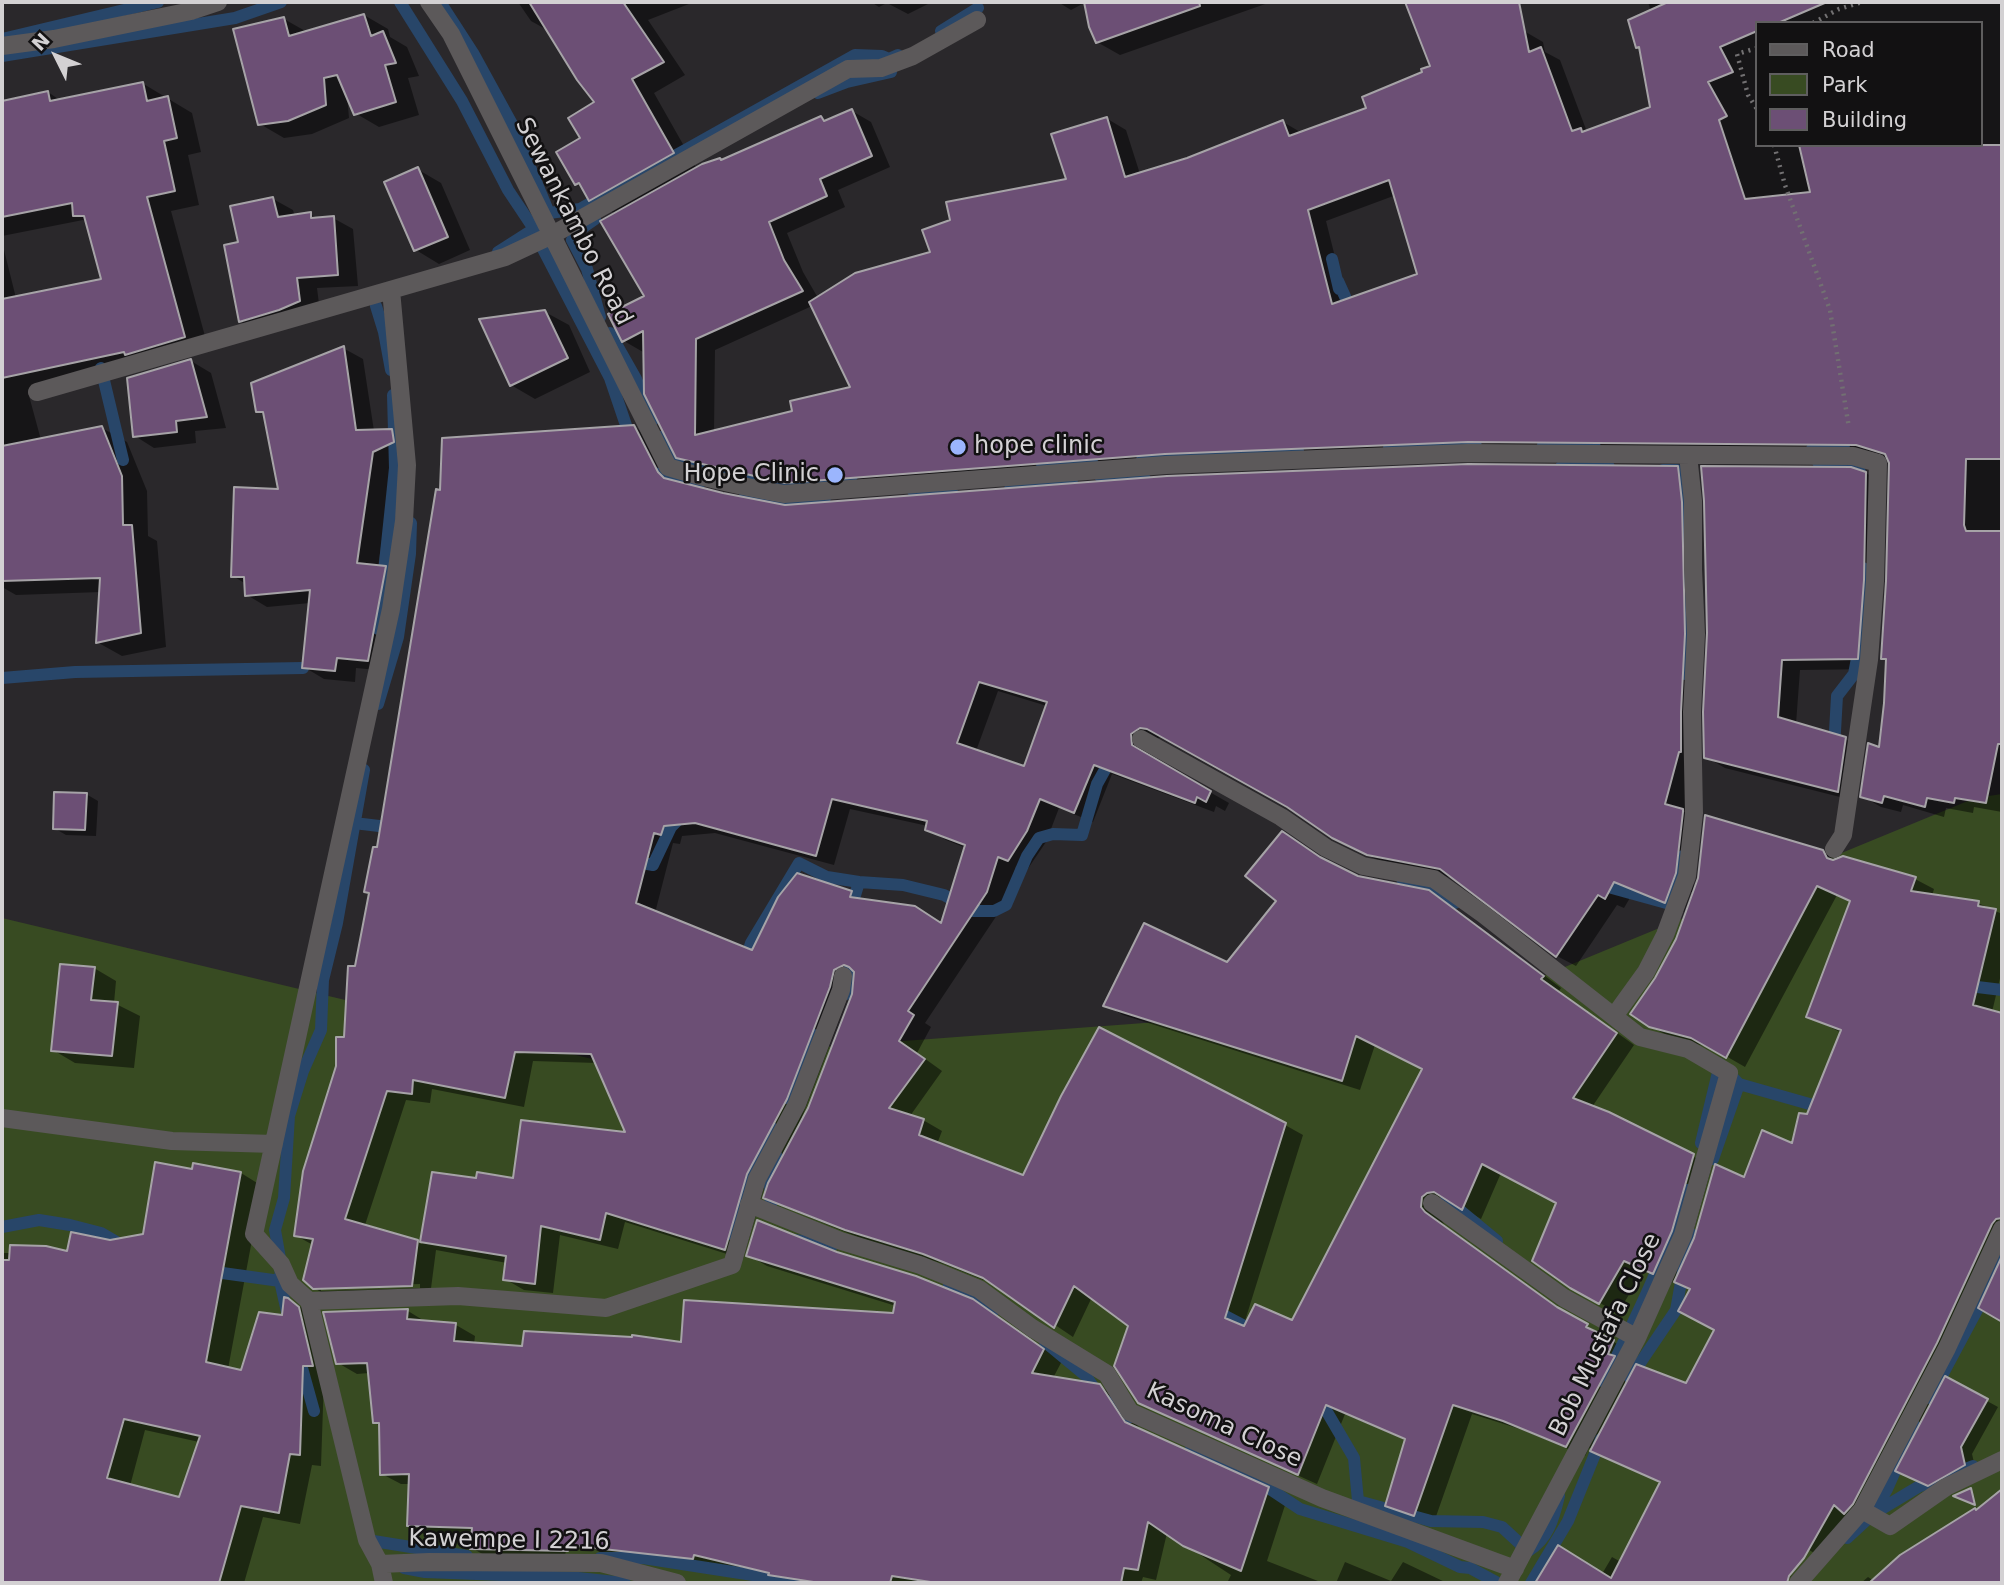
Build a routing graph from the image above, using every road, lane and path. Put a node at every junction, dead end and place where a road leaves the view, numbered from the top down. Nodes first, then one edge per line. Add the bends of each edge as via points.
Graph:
1 (218, 2) edge
2 (429, 2) edge
3 (1862, 2) edge
4 (976, 20) dead end
5 (1817, 21) edge
6 (2, 46) edge
7 (1756, 48) edge
8 (1756, 107) edge
9 (1775, 147) edge
10 (552, 234) junction
11 (391, 290) junction
12 (37, 392) dead end
13 (1688, 455) junction
14 (1853, 456) junction
15 (1141, 739) dead end
16 (1834, 849) dead end
17 (843, 976) dead end
18 (1615, 1015) junction
19 (2, 1118) edge
20 (274, 1144) junction
21 (1432, 1203) dead end
22 (749, 1204) junction
23 (2002, 1229) edge
24 (309, 1301) junction
25 (1637, 1338) junction
26 (2002, 1461) edge
27 (1862, 1510) junction
28 (380, 1564) junction
29 (1511, 1576) edge
30 (384, 1583) edge
31 (677, 1583) edge
32 (1798, 1583) edge

1 - 6 street via 54,39
2 - 10 street, Sewankambo Road via 452,34
3 - 5 path
4 - 10 street via 881,68 848,69
7 - 8 path via 1737,54
9 - 14 path via 1830,310
10 - 11 street via 505,257
10 - 13 street, Sewankambo Road via 668,467 734,485 784,494 1166,465 1468,453
11 - 12 street
11 - 20 street via 407,465 404,521 391,608
13 - 14 street
13 - 18 street via 1696,634 1694,813 1687,876 1646,972
14 - 16 street via 1878,463 1875,581 1869,660 1843,835
15 - 18 street via 1363,866 1434,879
17 - 22 street via 797,1104 757,1179
18 - 25 street, Bob Mustafa Close via 1640,1037 1688,1049 1729,1073 1683,1235
19 - 20 street via 172,1141
20 - 24 street via 254,1234 281,1264 290,1284
21 - 25 street via 1564,1298
22 - 24 street via 732,1265 606,1308 458,1296
22 - 29 street, Kasoma Close via 979,1289 1107,1374 1130,1412
23 - 27 street via 1947,1348
24 - 28 street via 367,1540
25 - 29 street, Bob Mustafa Close
26 - 27 street via 1945,1487 1890,1526
27 - 32 street
28 - 30 street
28 - 31 street, Kawempe I 2216 via 601,1563

